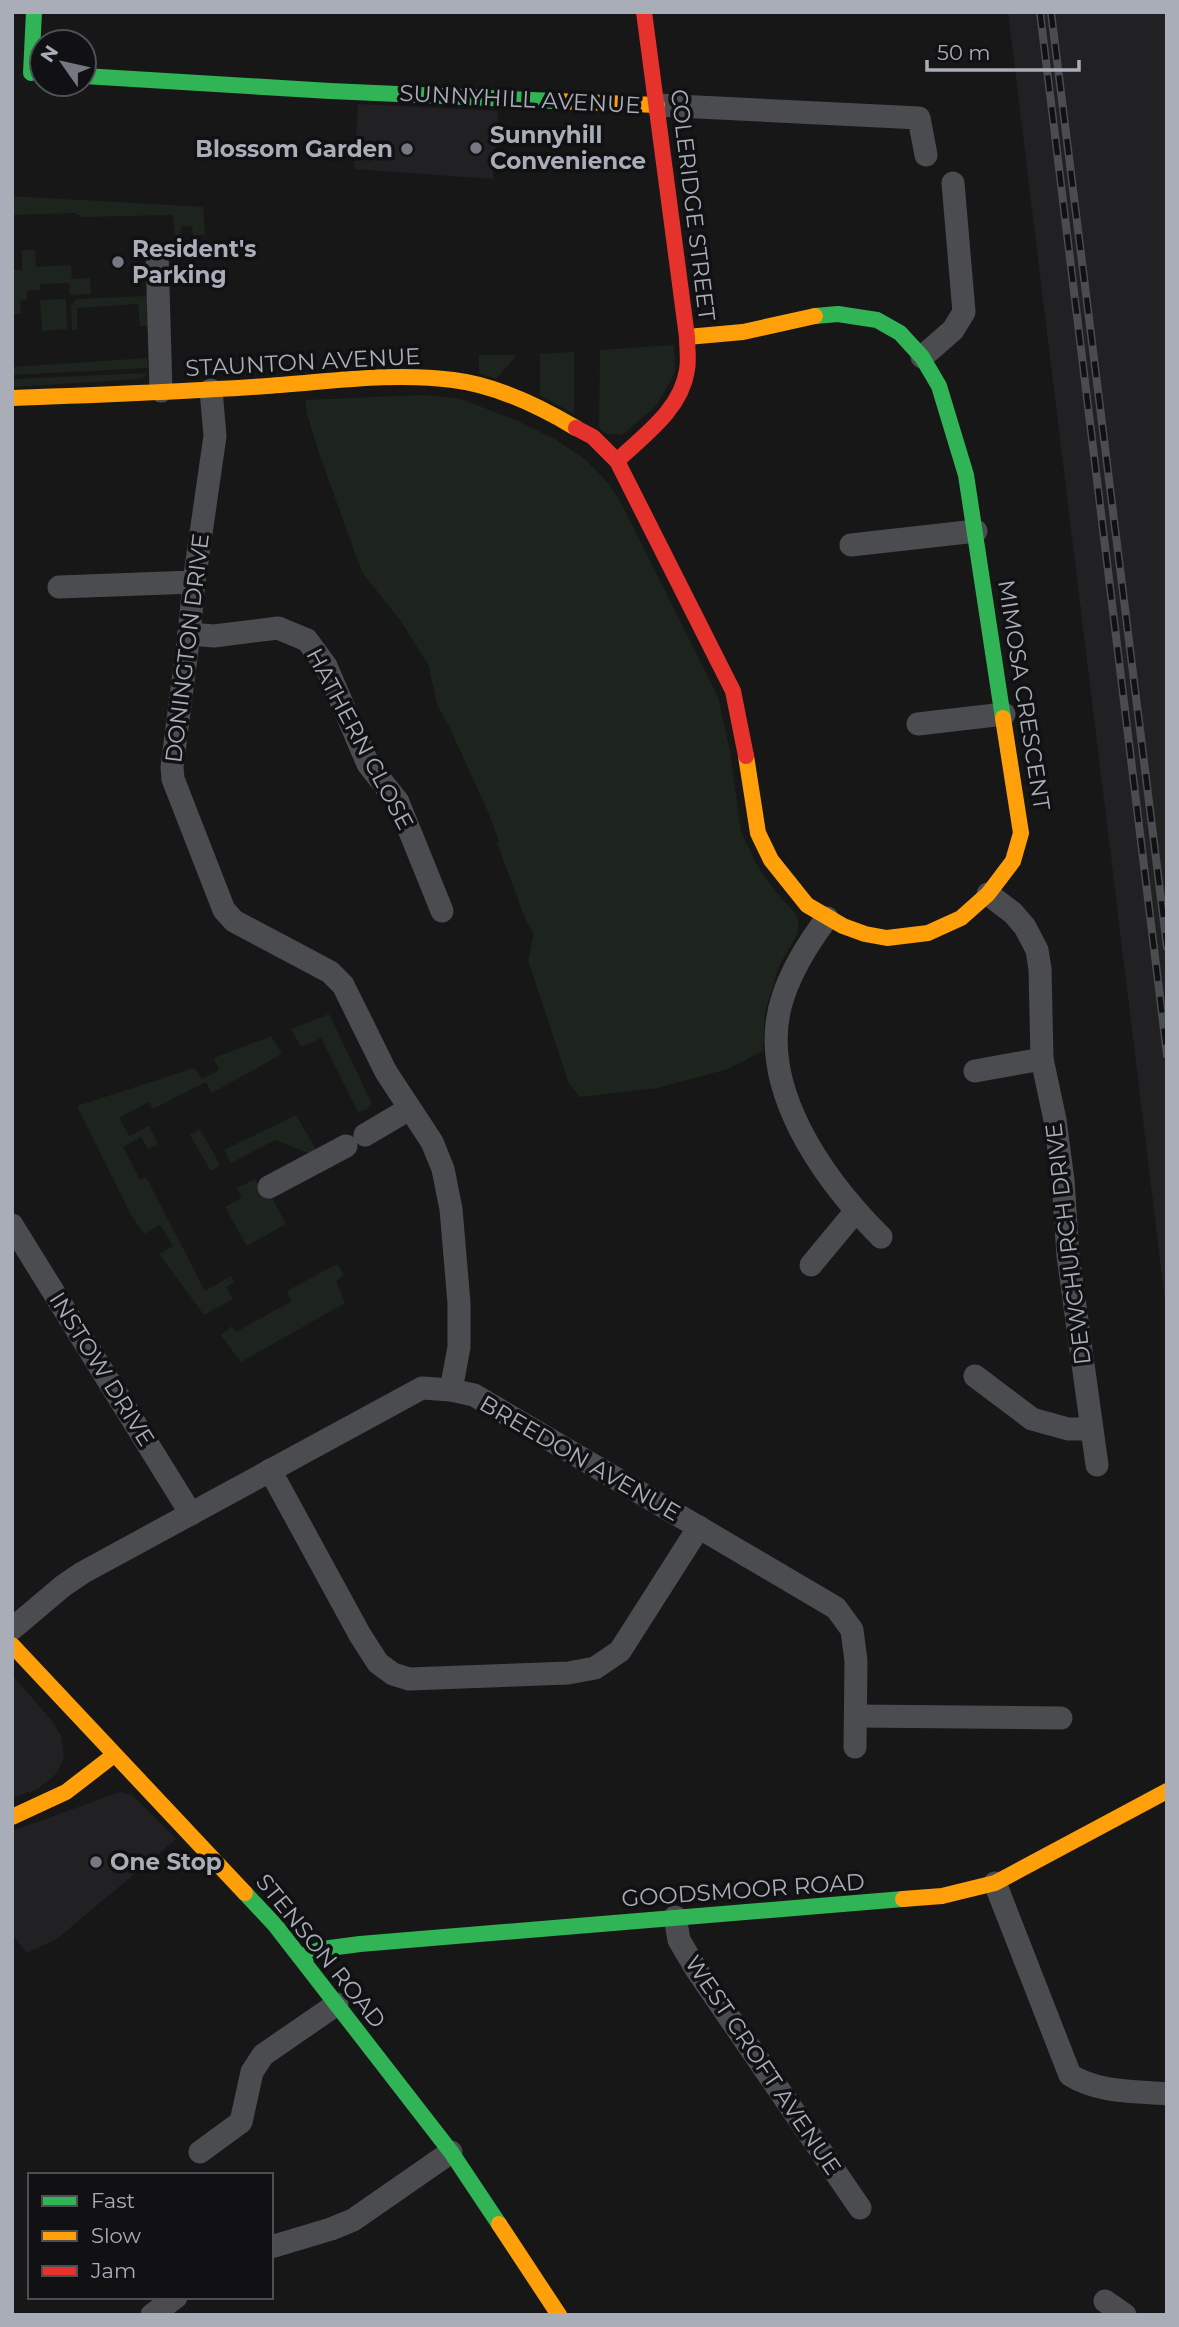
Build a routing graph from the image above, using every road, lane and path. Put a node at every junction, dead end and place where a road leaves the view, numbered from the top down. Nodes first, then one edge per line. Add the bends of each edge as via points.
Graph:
1 (644, 12) edge
2 (98, 77) edge
3 (657, 105) junction
4 (926, 155) dead end
5 (953, 183) dead end
6 (157, 253) dead end
7 (687, 337) junction
8 (922, 357) junction
9 (211, 390) junction
10 (161, 391) junction
11 (12, 398) edge
12 (617, 461) junction
13 (976, 531) junction
14 (852, 545) dead end
15 (194, 582) junction
16 (58, 587) dead end
17 (190, 634) junction
18 (1004, 714) junction
19 (918, 724) dead end
20 (988, 894) junction
21 (442, 911) dead end
22 (827, 918) junction
23 (1042, 1059) junction
24 (975, 1071) dead end
25 (409, 1109) junction
26 (269, 1186) dead end
27 (855, 1212) junction
28 (12, 1225) edge
29 (881, 1237) dead end
30 (811, 1265) dead end
31 (975, 1376) dead end
32 (451, 1390) junction
33 (1090, 1429) junction
34 (1097, 1465) dead end
35 (270, 1470) junction
36 (191, 1514) junction
37 (699, 1527) junction
38 (12, 1629) edge
39 (12, 1645) edge
40 (856, 1716) junction
41 (1061, 1718) dead end
42 (855, 1747) dead end
43 (114, 1755) junction
44 (1167, 1791) edge
45 (12, 1817) edge
46 (995, 1883) junction
47 (675, 1917) junction
48 (300, 1956) junction
49 (337, 2004) junction
50 (1167, 2094) edge
51 (200, 2152) dead end
52 (452, 2152) junction
53 (860, 2208) dead end
54 (273, 2246) edge
55 (173, 2299) edge
56 (1105, 2301) dead end
57 (152, 2315) edge
58 (558, 2315) edge
59 (1125, 2315) edge

1 - 3 street, COLERIDGE STREET
2 - 3 street, SUNNYHILL AVENUE
3 - 4 street, SUNNYHILL AVENUE via 919,118
3 - 7 street, COLERIDGE STREET
5 - 8 street via 964,312 953,330
6 - 10 street
7 - 8 street, MIMOSA CRESCENT via 838,314 877,320 900,333
7 - 12 street, COLERIDGE STREET via 687,372 679,394 656,425
8 - 13 street, MIMOSA CRESCENT via 952,423
9 - 10 street, STAUNTON AVENUE
9 - 12 street, STAUNTON AVENUE via 410,377 455,380 549,412 593,437
9 - 15 street, DONINGTON DRIVE via 215,436
10 - 11 street, STAUNTON AVENUE
12 - 22 street, MIMOSA CRESCENT via 733,691 758,833 792,888
13 - 14 street
13 - 18 street, MIMOSA CRESCENT
15 - 16 street
15 - 17 street, DONINGTON DRIVE
17 - 21 street, HATHERN CLOSE via 214,636 278,628 307,640 326,666 368,764 398,802
17 - 25 street, DONINGTON DRIVE via 173,779 224,911 234,921 330,972 343,985
18 - 19 street
18 - 20 street, MIMOSA CRESCENT via 1021,833 1013,861
20 - 22 street, MIMOSA CRESCENT via 961,918 928,933 904,937 865,934
20 - 23 street, DEWCHURCH DRIVE via 1013,913 1037,950
22 - 27 street via 783,997 778,1052 783,1088 802,1135
23 - 24 street
23 - 33 street, DEWCHURCH DRIVE via 1063,1180
25 - 26 street
25 - 32 street, DONINGTON DRIVE via 432,1142 451,1209 459,1347
27 - 29 street
27 - 30 street
28 - 36 street, INSTOW DRIVE
31 - 33 street via 1032,1419 1068,1429
32 - 35 street, BREEDON AVENUE via 422,1388
32 - 37 street, BREEDON AVENUE via 474,1395
33 - 34 street, DEWCHURCH DRIVE
35 - 36 street, BREEDON AVENUE
35 - 37 street via 378,1663 409,1679 595,1668 620,1651
36 - 38 street, BREEDON AVENUE via 82,1573
37 - 40 street, BREEDON AVENUE via 836,1608 852,1630
39 - 43 street, STENSON ROAD
40 - 41 street
40 - 42 street, BREEDON AVENUE
43 - 45 street via 45,1805
43 - 48 street, STENSON ROAD
44 - 46 street, GOODSMOOR ROAD
46 - 47 street, GOODSMOOR ROAD via 942,1896 859,1905
46 - 50 street via 1070,2076 1105,2089
47 - 48 street, GOODSMOOR ROAD via 360,1944
47 - 53 street, WEST CROFT AVENUE via 679,1940 696,1969
48 - 49 street, STENSON ROAD
49 - 51 street via 263,2055 252,2072 241,2123
49 - 52 street, STENSON ROAD
52 - 54 street via 353,2220
52 - 58 street, STENSON ROAD
55 - 57 street
56 - 59 street

